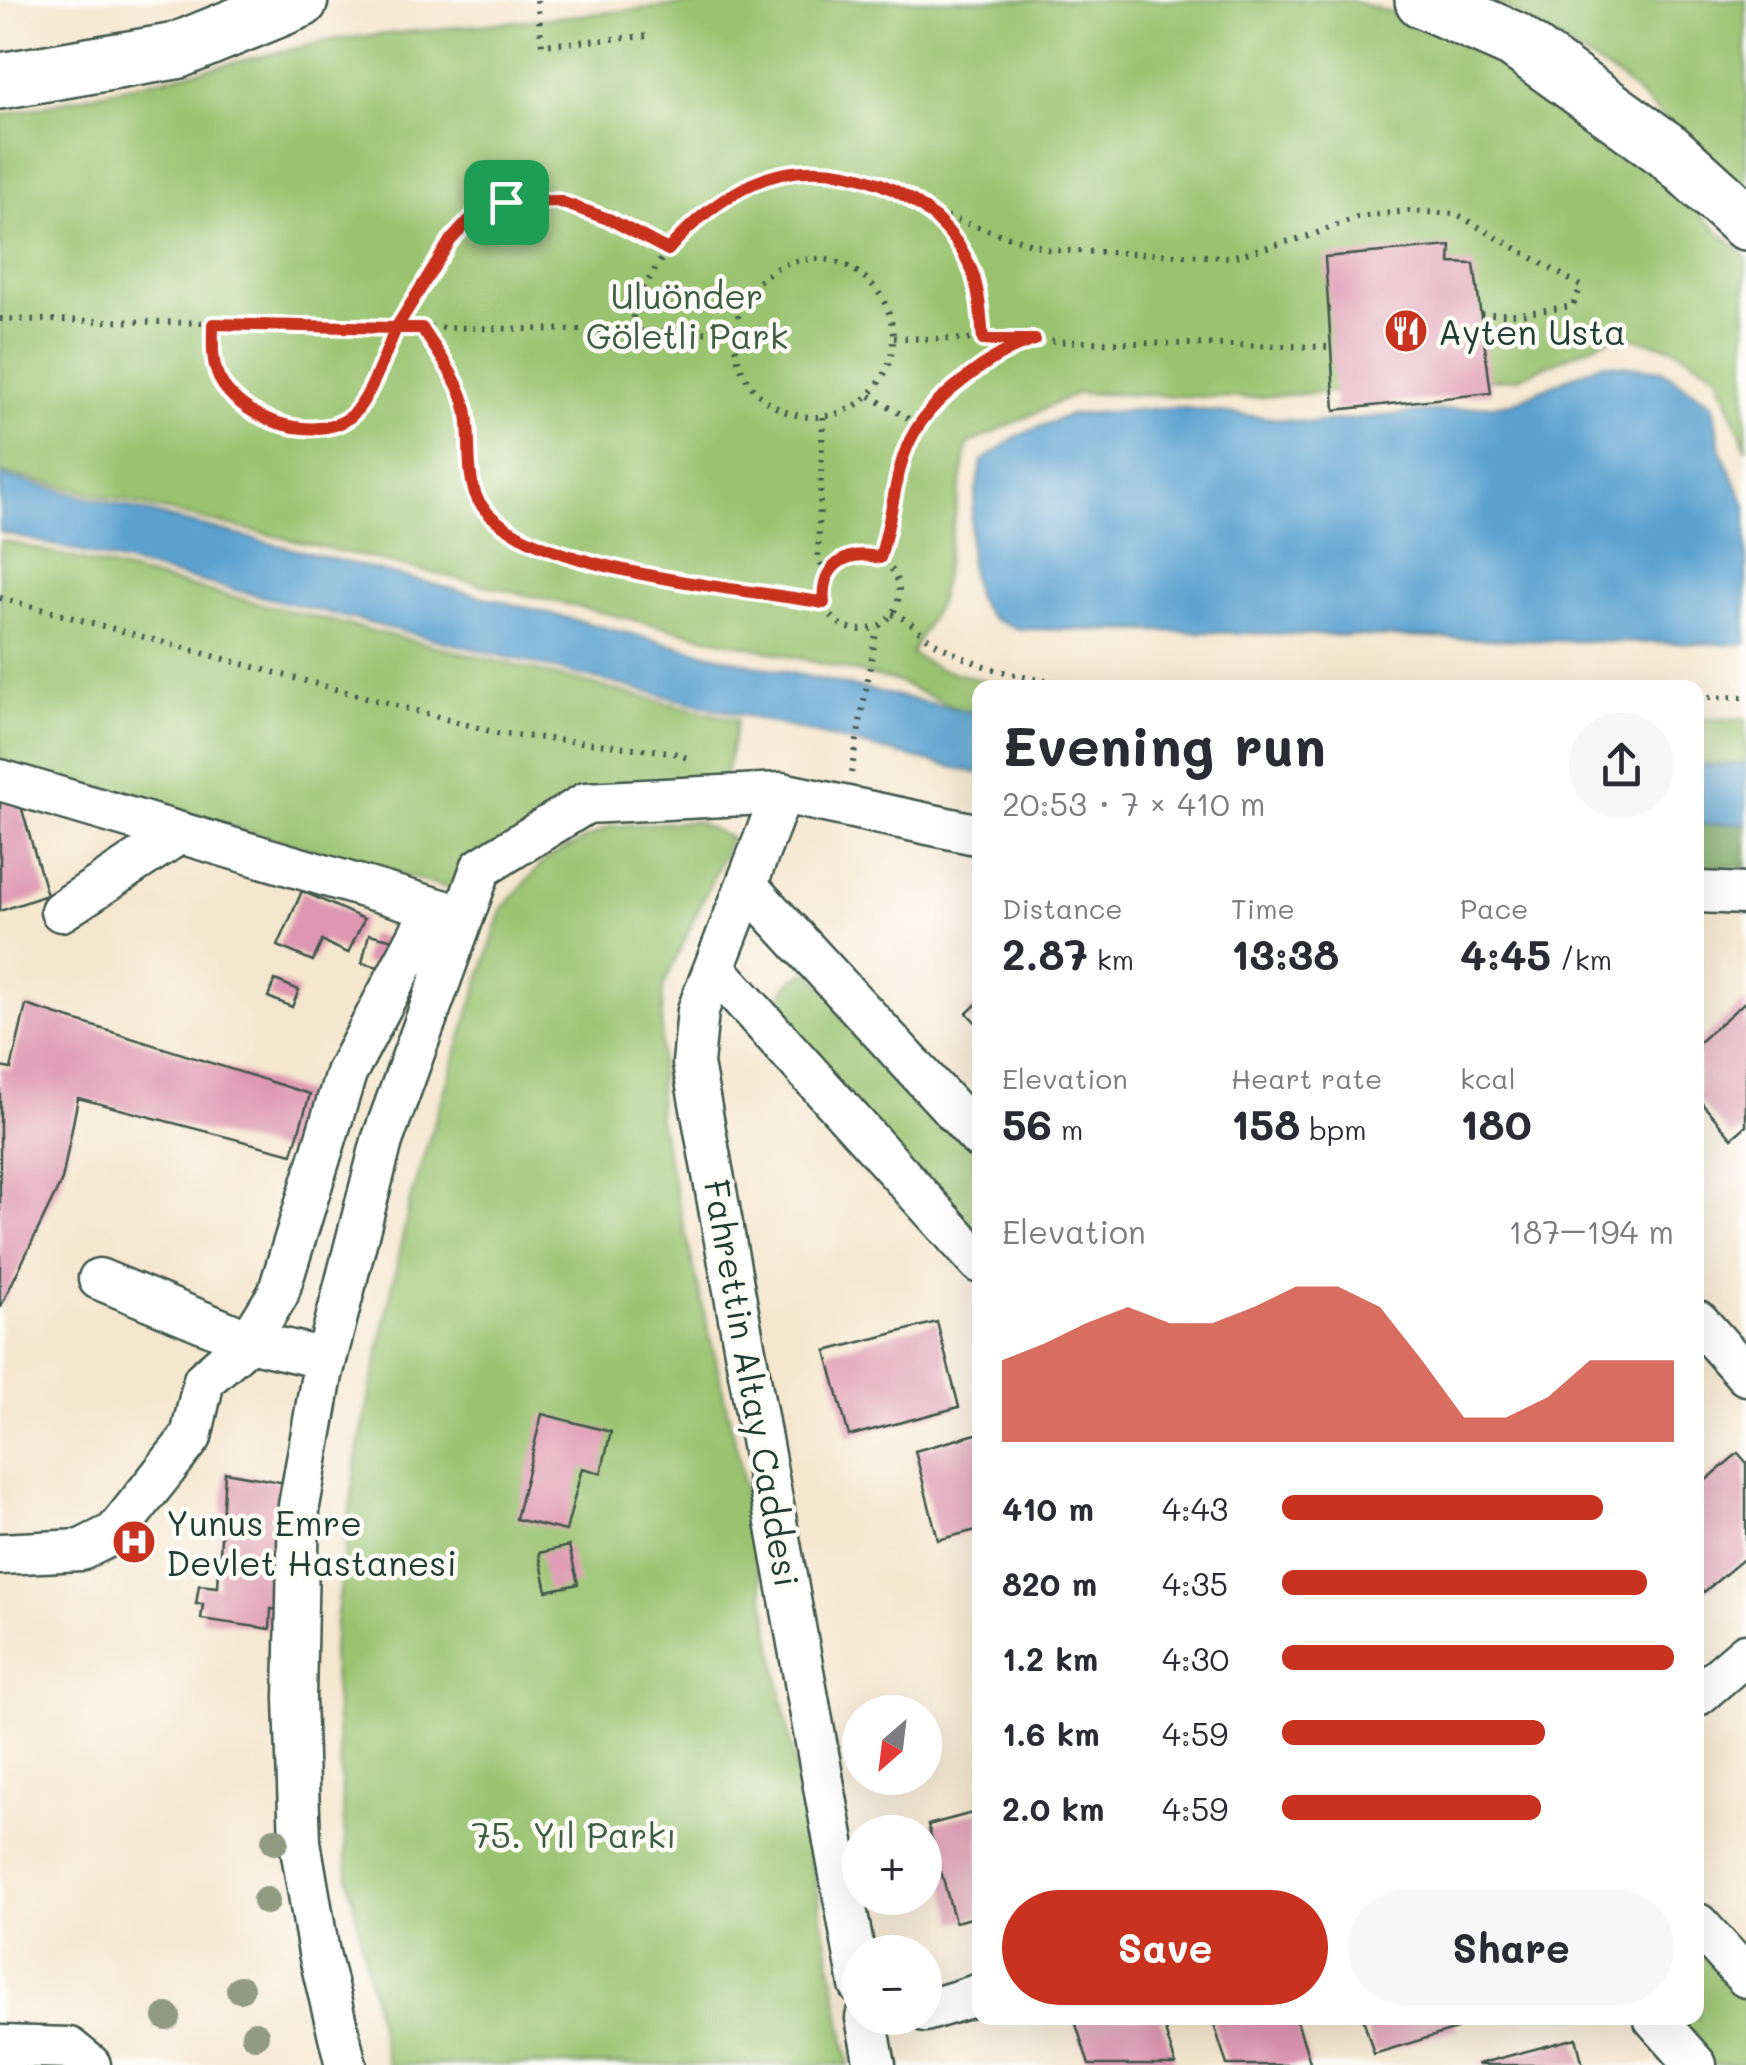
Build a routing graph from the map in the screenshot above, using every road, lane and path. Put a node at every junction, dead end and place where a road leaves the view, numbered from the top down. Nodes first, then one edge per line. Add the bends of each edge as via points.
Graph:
1 (297, 0) edge
2 (537, 0) edge
3 (1423, 0) edge
4 (648, 36) dead end
5 (0, 45) edge
6 (0, 81) edge
7 (927, 211) junction
8 (1746, 222) edge
9 (668, 250) junction
10 (1480, 314) dead end
11 (0, 319) edge
12 (213, 324) junction
13 (396, 328) junction
14 (422, 328) junction
15 (631, 332) junction
16 (734, 334) junction
17 (894, 338) junction
18 (983, 340) junction
19 (1035, 340) junction
20 (1331, 347) dead end
21 (870, 396) junction
22 (823, 417) junction
23 (916, 423) junction
24 (880, 558) junction
25 (825, 578) junction
26 (0, 598) edge
27 (824, 603) junction
28 (892, 614) junction
29 (877, 626) junction
30 (1037, 680) edge
31 (1746, 697) edge
32 (1704, 698) edge
33 (854, 755) dead end
34 (690, 758) dead end
35 (0, 780) edge
36 (782, 793) junction
37 (972, 832) edge
38 (180, 833) junction
39 (748, 887) junction
40 (1704, 892) edge
41 (1746, 894) edge
42 (61, 912) dead end
43 (448, 912) junction
44 (715, 969) junction
45 (972, 1130) edge
46 (972, 1254) edge
47 (98, 1278) dead end
48 (1704, 1327) edge
49 (249, 1341) junction
50 (326, 1359) junction
51 (1746, 1374) edge
52 (0, 1554) edge
53 (1746, 1654) edge
54 (1704, 1691) edge
55 (1704, 1931) edge
56 (851, 1935) edge
57 (1746, 1977) edge
58 (972, 1996) edge
59 (942, 2006) edge
60 (1660, 2025) edge
61 (0, 2046) edge
62 (90, 2065) edge
63 (346, 2065) edge
64 (1696, 2065) edge

1 - 5 highway
1 - 6 highway via 176,51
2 - 4 path via 542,45
3 - 8 highway via 1514,40 1668,151
7 - 9 path via 872,179 800,173 755,182 689,225
7 - 10 path via 1051,250 1231,258 1356,216 1456,214 1581,286 1572,306
7 - 18 path via 956,240 972,271
9 - 13 path via 558,201 506,202 476,213 450,241
9 - 15 path via 635,302
11 - 12 path
12 - 13 path
12 - 13 path via 220,381 244,406 284,424 322,430 352,416
13 - 14 path
14 - 15 path
14 - 27 path via 466,406 476,497 518,537 663,578
15 - 16 path
16 - 17 path via 747,297 773,270 824,258 869,280 885,300
16 - 22 path via 750,386 770,404
17 - 18 path
17 - 21 path via 885,375
18 - 19 path
19 - 20 path
19 - 23 path via 987,360
21 - 22 path
21 - 23 path
22 - 25 path via 818,557
23 - 24 path
24 - 25 path via 854,554
24 - 28 path via 900,590
25 - 27 path
26 - 34 path via 497,732
27 - 29 path via 848,628
28 - 29 path
28 - 30 path via 934,643 1010,677
29 - 33 path
31 - 32 path
35 - 38 street
36 - 37 street
36 - 39 street, Fahrettin Altay Caddesi
36 - 43 street via 586,803 481,868
38 - 42 street
38 - 43 street
39 - 44 street, Fahrettin Altay Caddesi
39 - 45 street
40 - 41 street
43 - 49 street via 346,1073 278,1294
43 - 50 street
44 - 46 street
44 - 56 street, Fahrettin Altay Caddesi via 698,1010 693,1064
47 - 49 street
48 - 51 street
49 - 50 street
49 - 52 street via 204,1380 191,1437 115,1533 82,1550
50 - 63 street via 298,1506 295,1699 300,1842
53 - 54 street
55 - 57 street
58 - 59 street
60 - 64 street
61 - 62 street via 69,2048

